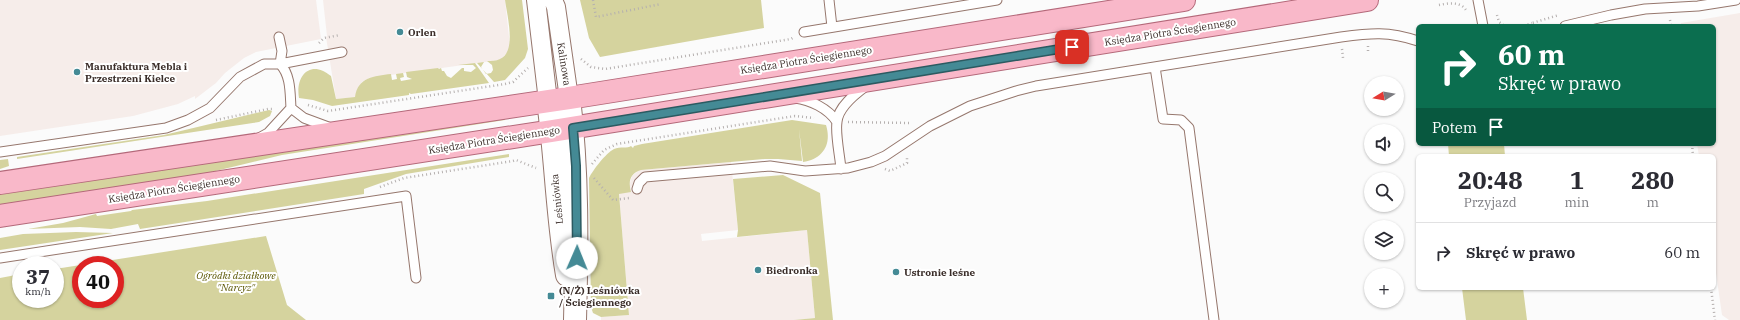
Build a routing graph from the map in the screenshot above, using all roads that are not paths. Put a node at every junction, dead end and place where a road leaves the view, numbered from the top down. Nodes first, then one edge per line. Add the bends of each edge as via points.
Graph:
1 (536, 0) edge
2 (553, 0) edge
3 (829, 0) edge
4 (997, 0) edge
5 (1184, 0) edge
6 (1367, 0) edge
7 (1478, 0) edge
8 (1736, 0) edge
9 (1483, 24) edge
10 (1573, 24) edge
11 (832, 27) junction
12 (804, 32) dead end
13 (279, 37) dead end
14 (1416, 40) edge
15 (342, 52) dead end
16 (280, 64) junction
17 (1155, 67) junction
18 (873, 79) junction
19 (775, 95) junction
20 (569, 98) junction
21 (548, 101) junction
22 (291, 108) junction
23 (837, 122) junction
24 (562, 130) junction
25 (342, 132) junction
26 (247, 146) junction
27 (0, 152) edge
28 (841, 169) junction
29 (0, 183) edge
30 (637, 188) dead end
31 (0, 216) edge
32 (0, 258) edge
33 (416, 278) dead end
34 (574, 320) edge
35 (1214, 320) edge

1 - 21 street, Kalinowa
2 - 20 street, Kalinowa
3 - 11 lane
4 - 11 lane
5 - 20 main road, Księdza Piotra Ściegiennego
6 - 18 main road, Księdza Piotra Ściegiennego
7 - 9 lane
8 - 10 lane via 1698,6 1645,9
11 - 12 lane
13 - 16 lane via 282,51
14 - 17 lane via 1395,34 1376,33
15 - 16 lane
16 - 22 lane via 287,75
16 - 27 lane via 264,64 254,68 240,77 210,108 166,128
17 - 28 lane via 1016,91 970,106 930,126 885,156
17 - 35 lane via 1163,119 1181,120 1189,128
18 - 19 main road, Księdza Piotra Ściegiennego
18 - 23 lane via 842,108
19 - 23 lane via 800,99 827,110
19 - 24 main road, Księdza Piotra Ściegiennego
20 - 21 main road, Księdza Piotra Ściegiennego
20 - 24 street, Kalinowa
21 - 24 street, Leśniówka
21 - 25 main road, Księdza Piotra Ściegiennego
22 - 25 lane via 304,118
22 - 26 lane via 268,133
23 - 28 lane
24 - 31 main road, Księdza Piotra Ściegiennego
24 - 34 street, Leśniówka via 554,169 562,245
24 - 34 street, Leśniówka via 584,172 577,242
25 - 26 main road, Księdza Piotra Ściegiennego
26 - 29 main road, Księdza Piotra Ściegiennego
28 - 30 lane via 805,171 770,166 645,177
32 - 33 lane via 406,196

